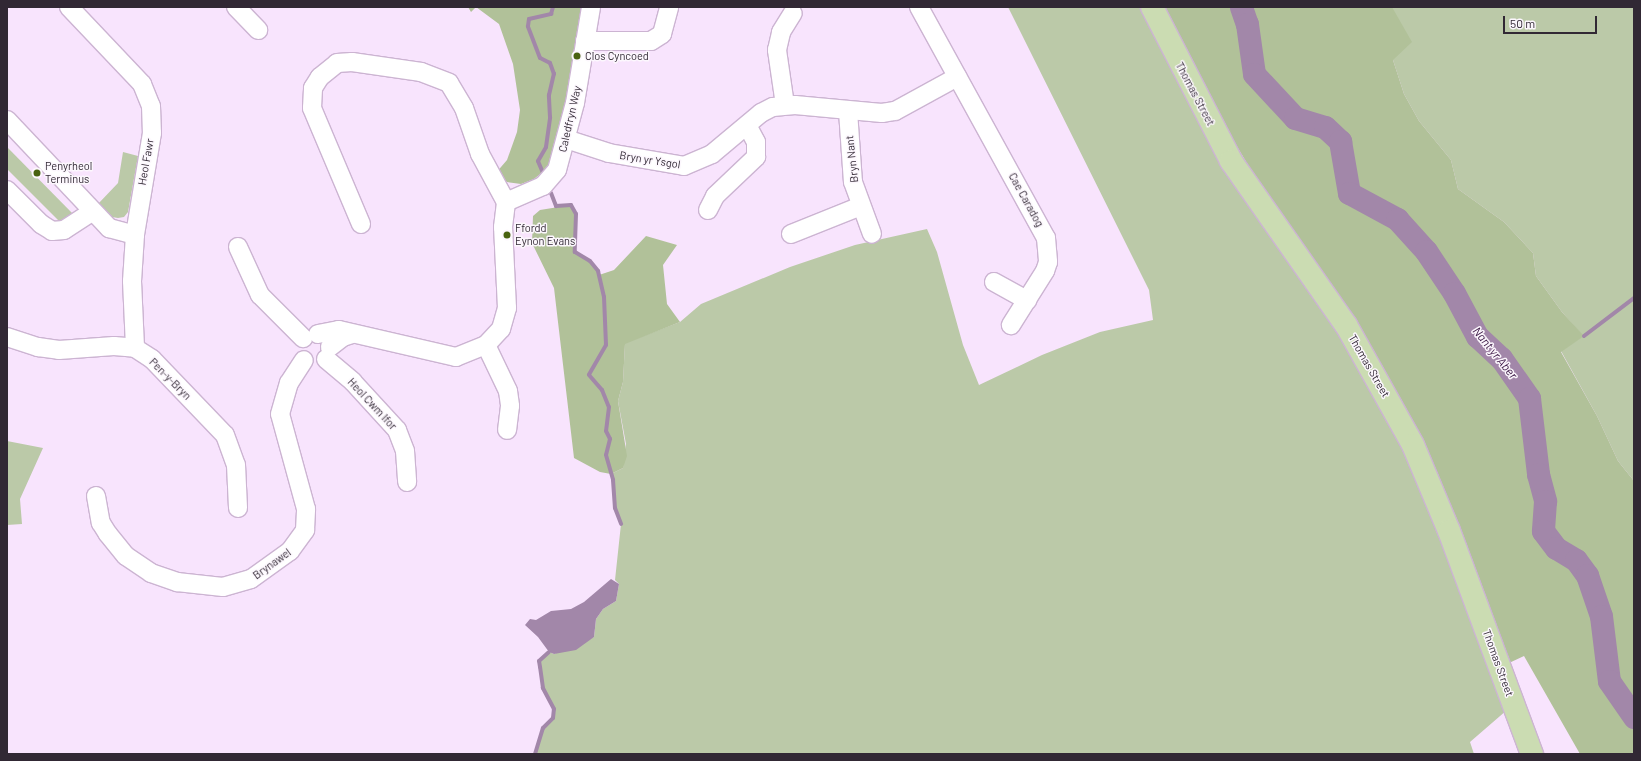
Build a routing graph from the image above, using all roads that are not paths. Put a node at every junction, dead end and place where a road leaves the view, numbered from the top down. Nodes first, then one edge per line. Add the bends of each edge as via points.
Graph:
1 (69, 7) edge
2 (236, 7) edge
3 (591, 7) edge
4 (669, 7) edge
5 (919, 7) edge
6 (1152, 7) edge
7 (793, 13) dead end
8 (258, 30) dead end
9 (585, 41) junction
10 (957, 77) junction
11 (785, 105) junction
12 (848, 111) junction
13 (746, 125) junction
14 (9, 127) edge
15 (566, 139) junction
16 (7, 190) edge
17 (506, 202) junction
18 (861, 206) junction
19 (708, 210) dead end
20 (92, 212) junction
21 (361, 224) dead end
22 (790, 234) dead end
23 (872, 234) dead end
24 (135, 236) junction
25 (238, 247) dead end
26 (994, 282) dead end
27 (1027, 300) junction
28 (1011, 325) dead end
29 (7, 337) edge
30 (319, 345) junction
31 (486, 345) junction
32 (135, 348) junction
33 (507, 430) dead end
34 (408, 482) dead end
35 (96, 496) dead end
36 (238, 508) dead end
37 (1532, 754) edge

1 - 24 street, Heol Fawr via 142,84 149,98 152,123
2 - 8 street
3 - 9 street, Caledfryn Way
4 - 9 street via 662,34 651,41
5 - 10 street, Cae Caradog
6 - 37 main road, Thomas Street via 1231,161 1346,326 1413,445 1441,510
7 - 11 street via 781,32 778,50
9 - 15 street, Caledfryn Way
10 - 12 street via 895,112
10 - 27 street, Cae Caradog via 1046,238 1046,267
11 - 12 street, Bryn yr Ysgol
11 - 13 street, Bryn yr Ysgol via 761,113
12 - 18 street, Bryn Nant via 851,170
13 - 15 street, Bryn yr Ysgol via 712,154 684,166 609,153
13 - 19 street via 756,142 756,157 715,196
14 - 20 street
15 - 17 street, Caledfryn Way via 557,170 549,182
16 - 20 street via 41,224 52,230 64,230
17 - 21 street via 480,154 464,108 449,83 421,72 352,62 338,64 320,77 313,88 312,108
17 - 31 street via 504,257 507,308 501,329
18 - 22 street
18 - 23 street, Bryn Nant
20 - 24 street via 109,228
24 - 32 street, Heol Fawr via 132,281
25 - 30 street, Heol Cwm Ifor via 260,295
26 - 27 street
27 - 28 street, Cae Caradog
29 - 32 street, Pen-y-Bryn via 38,347 59,350 114,346
30 - 31 street via 332,330 456,357
30 - 34 street, Heol Cwm Ifor via 397,430 405,451
30 - 35 street, Brynawel via 315,364 304,360 289,383 280,414 306,509 305,530 290,552 251,579 223,587 177,582 151,573 126,556 112,540 101,523
31 - 33 street via 508,391 510,406
32 - 36 street, Pen-y-Bryn via 152,359 225,435 236,465

